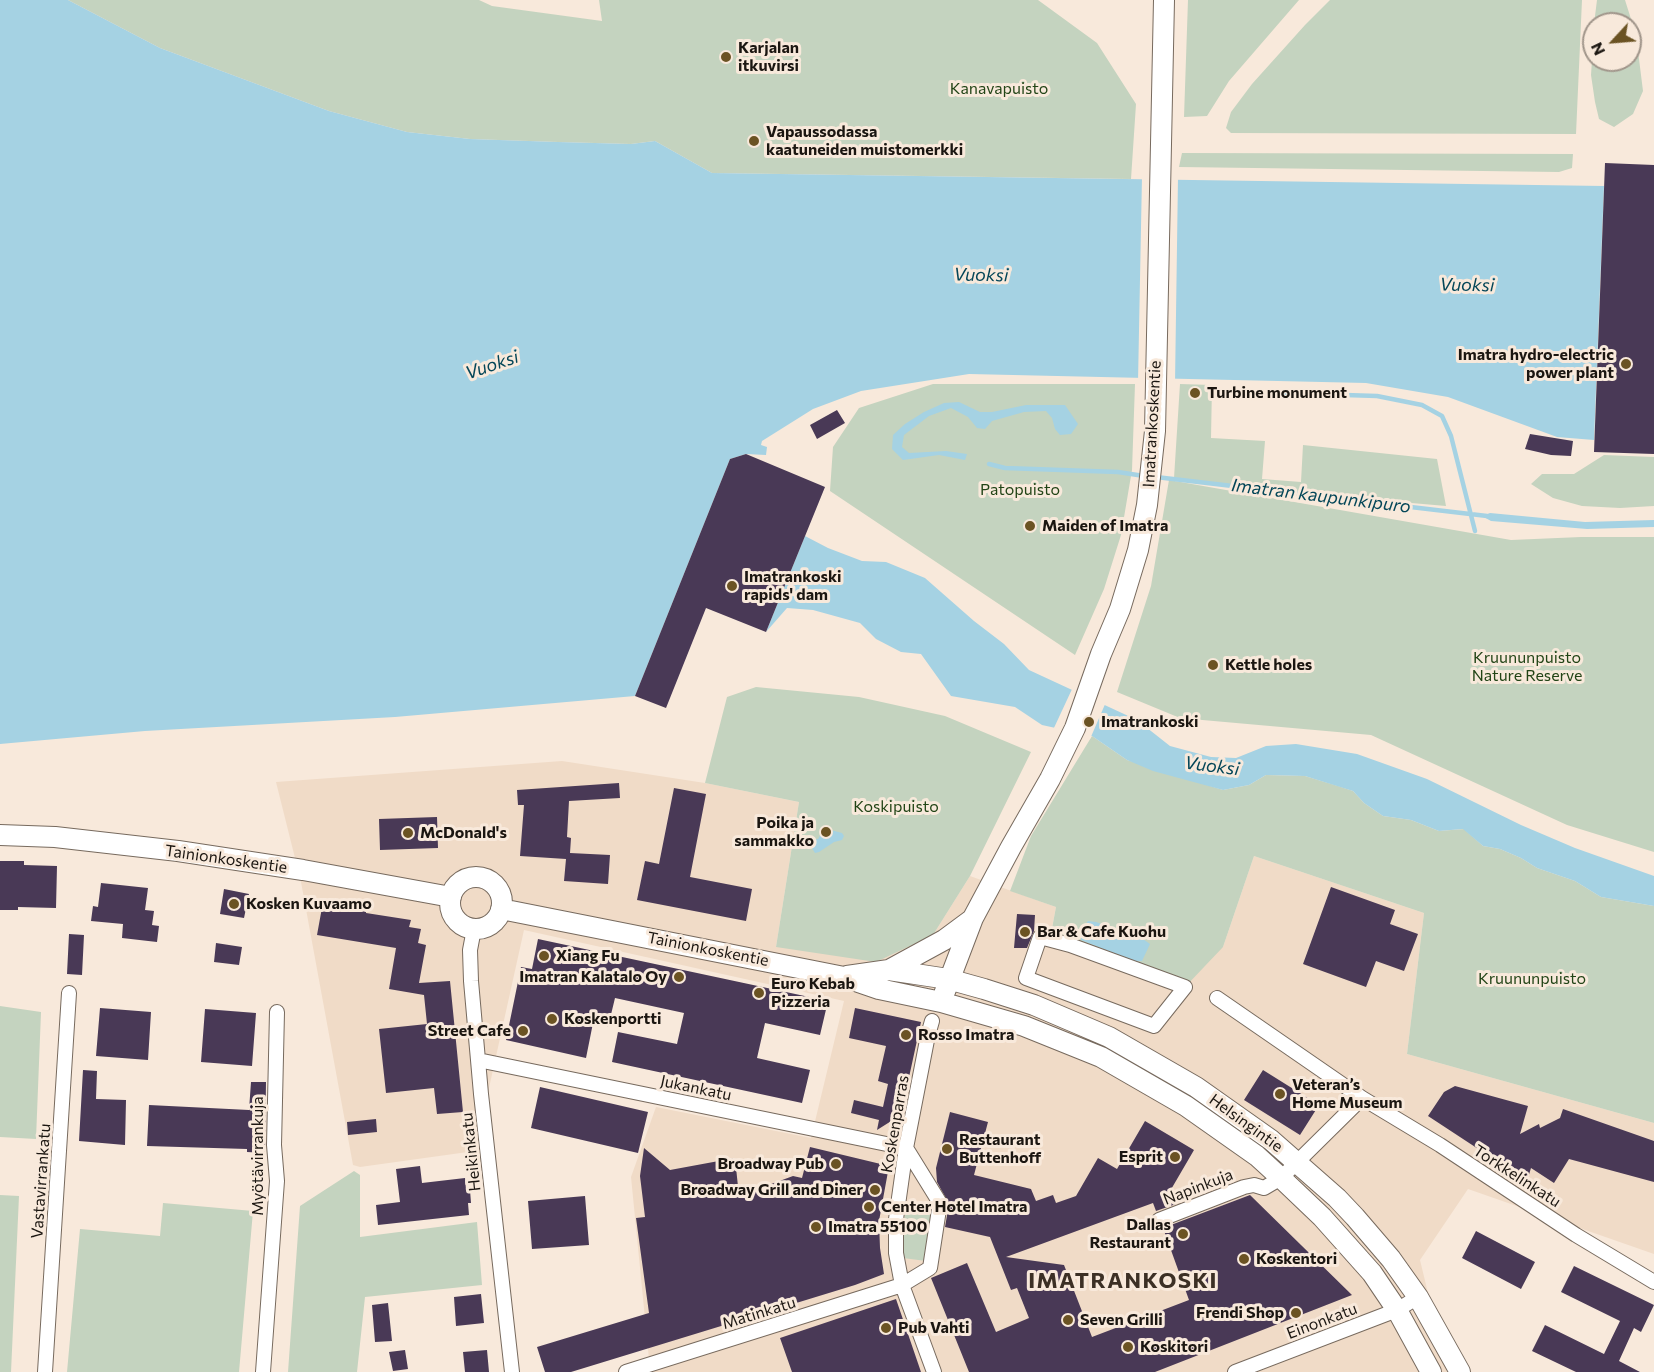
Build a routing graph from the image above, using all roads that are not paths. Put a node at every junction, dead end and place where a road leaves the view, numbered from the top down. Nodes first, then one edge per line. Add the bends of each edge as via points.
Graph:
1 (1164, 0) edge
2 (0, 835) edge
3 (451, 897) junction
4 (501, 909) junction
5 (973, 918) junction
6 (474, 929) junction
7 (889, 970) junction
8 (844, 976) junction
9 (948, 979) junction
10 (69, 993) dead end
11 (1217, 998) dead end
12 (940, 1002) junction
13 (277, 1012) dead end
14 (932, 1021) dead end
15 (1154, 1026) joint
16 (478, 1060) junction
17 (1362, 1098) junction
18 (906, 1148) junction
19 (1298, 1163) junction
20 (1281, 1178) junction
21 (1159, 1220) dead end
22 (1654, 1282) edge
23 (902, 1285) junction
24 (1418, 1297) junction
25 (1397, 1310) junction
26 (45, 1372) edge
27 (263, 1372) edge
28 (512, 1372) edge
29 (626, 1372) edge
30 (934, 1372) edge
31 (1235, 1372) edge
32 (1431, 1372) edge
33 (1460, 1372) edge

1 - 5 main road, Imatrankoskentie via 1155,431 1138,550 1075,728
2 - 3 main road, Tainionkoskentie via 178,851
3 - 4 main road via 463,881 482,878 498,889
3 - 6 main road via 450,906 458,922
4 - 6 main road via 492,924
4 - 8 main road, Tainionkoskentie
5 - 7 main road, Imatrankoskentie via 944,940
5 - 9 main road, Imatrankoskentie
6 - 16 street, Heikinkatu via 470,950
7 - 8 main road, Tainionkoskentie
7 - 9 main road, Tainionkoskentie
8 - 12 main road, Tainionkoskentie via 879,989
9 - 12 main road, Imatrankoskentie
9 - 19 main road, Helsingintie via 1034,1005 1109,1036 1196,1087
10 - 26 street, Vastavirrankatu
11 - 17 street, Torkkelinkatu
12 - 20 main road, Helsingintie via 1024,1026 1101,1057 1186,1106 1257,1156
13 - 27 street, Myötävirrankuja via 277,1180
14 - 18 street, Koskenparras
15 - 15 street via 1185,987 1040,937 1026,978
16 - 18 street, Jukankatu
16 - 28 street, Heikinkatu
17 - 19 street
17 - 22 street, Torkkelinkatu
18 - 23 street, Koskenparras via 896,1219 896,1254
18 - 23 street, Matinkatu via 940,1203 930,1268
19 - 20 street
19 - 24 main road, Helsingintie via 1355,1217
20 - 21 street, Napinkuja via 1264,1188 1244,1187
20 - 25 main road, Helsingintie via 1372,1273
23 - 29 street, Matinkatu
23 - 30 street, Koskenparras
24 - 25 street, Einonkatu
24 - 33 main road, Helsingintie
25 - 31 street, Einonkatu
25 - 32 main road, Helsingintie

